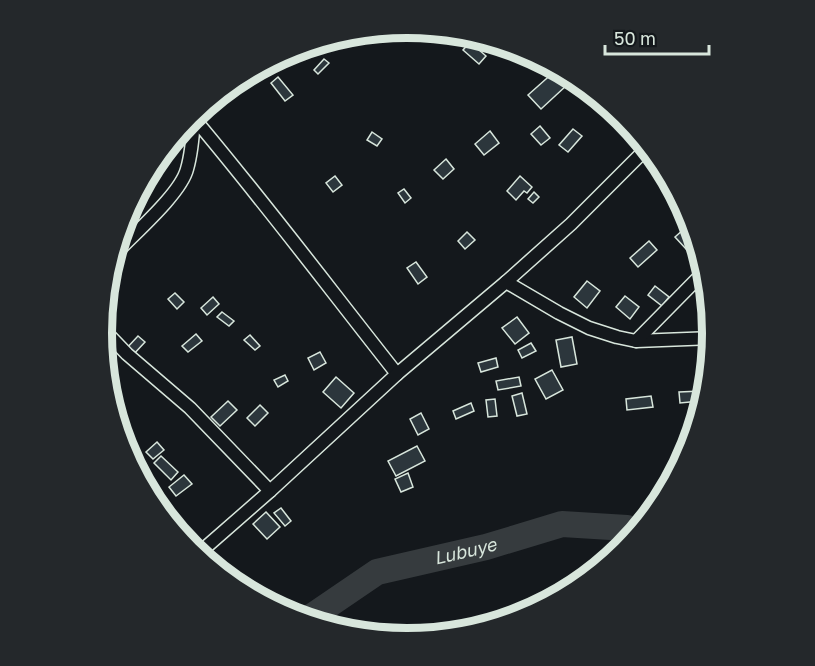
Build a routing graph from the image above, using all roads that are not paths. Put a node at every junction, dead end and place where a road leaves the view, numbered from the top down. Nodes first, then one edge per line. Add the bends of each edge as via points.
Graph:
1 (199, 124) edge
2 (193, 130) edge
3 (642, 153) edge
4 (127, 242) edge
5 (698, 279) edge
6 (506, 282) junction
7 (703, 338) edge
8 (112, 339) edge
9 (636, 341) junction
10 (397, 374) junction
11 (270, 491) junction
12 (205, 548) edge

1 - 10 street
2 - 4 street via 187,171 178,188
3 - 6 street
5 - 9 street
6 - 9 street via 589,328
6 - 10 street
7 - 9 street
8 - 11 street via 190,408
10 - 11 street
11 - 12 street

